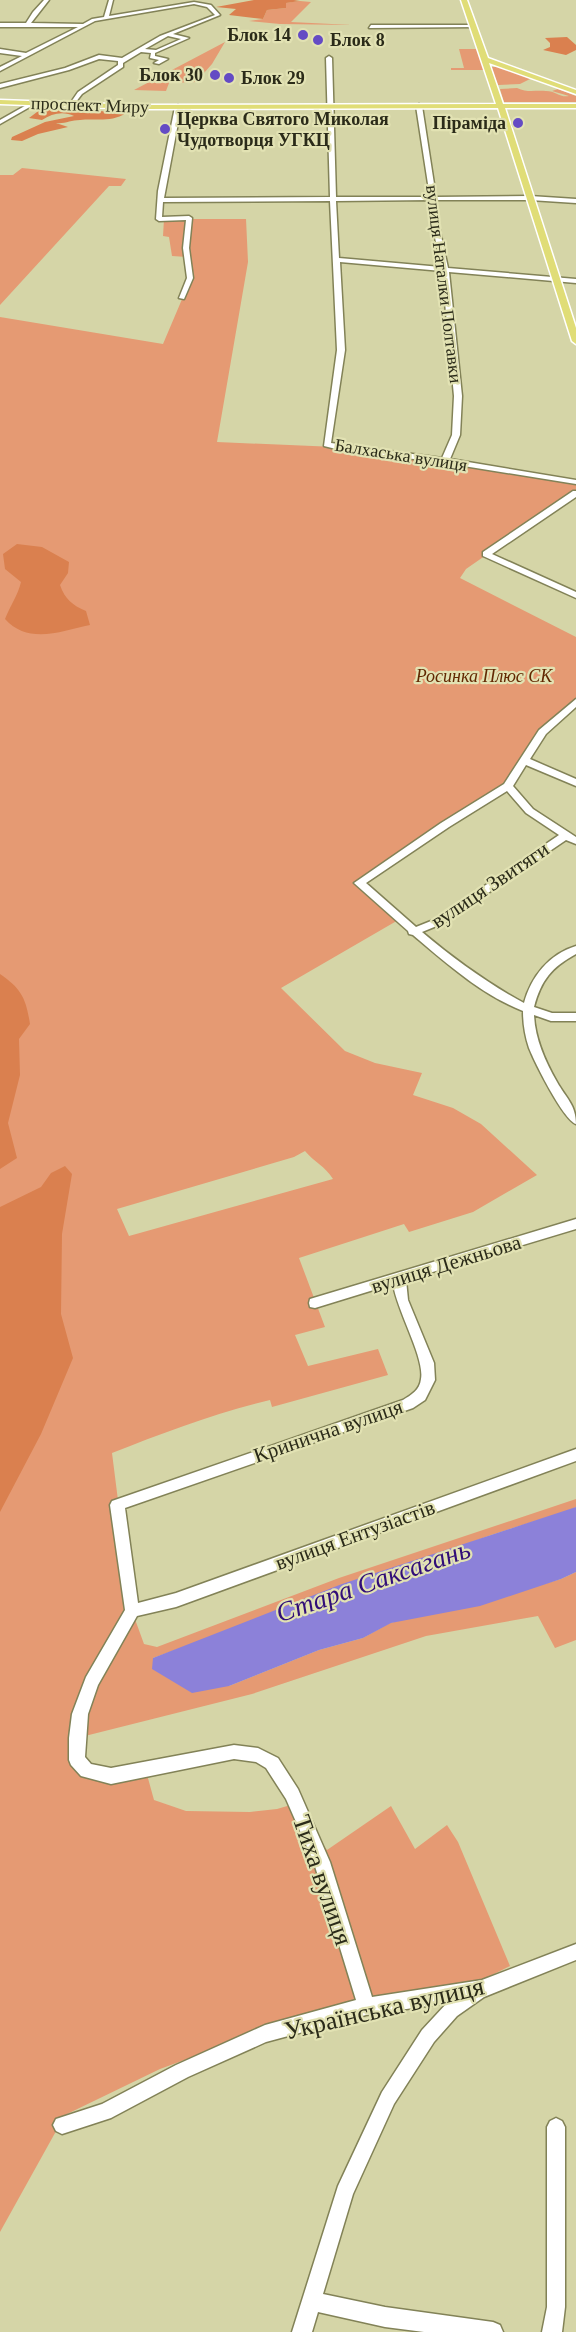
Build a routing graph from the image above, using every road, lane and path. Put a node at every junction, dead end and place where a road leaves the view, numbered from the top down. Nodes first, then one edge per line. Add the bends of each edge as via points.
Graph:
1 (47, 0) edge
2 (111, 0) edge
3 (464, 0) edge
4 (190, 2) edge
5 (106, 17) junction
6 (83, 24) junction
7 (0, 25) edge
8 (27, 25) junction
9 (371, 27) dead end
10 (473, 27) junction
11 (167, 35) junction
12 (140, 50) junction
13 (0, 51) edge
14 (153, 52) junction
15 (28, 55) junction
16 (329, 58) dead end
17 (123, 60) junction
18 (486, 60) junction
19 (157, 63) dead end
20 (0, 69) edge
21 (0, 86) edge
22 (576, 92) edge
23 (0, 102) edge
24 (32, 104) junction
25 (72, 105) junction
26 (329, 106) junction
27 (419, 106) junction
28 (501, 106) junction
29 (576, 106) edge
30 (178, 107) junction
31 (0, 122) edge
32 (530, 198) junction
33 (433, 199) junction
34 (160, 200) junction
35 (333, 200) junction
36 (576, 201) edge
37 (337, 260) junction
38 (446, 269) junction
39 (556, 278) junction
40 (576, 281) edge
41 (182, 298) dead end
42 (574, 331) edge
43 (576, 341) edge
44 (445, 461) junction
45 (576, 482) edge
46 (576, 493) edge
47 (576, 595) edge
48 (576, 702) edge
49 (523, 760) junction
50 (576, 783) edge
51 (508, 786) junction
52 (566, 835) junction
53 (576, 841) edge
54 (413, 932) junction
55 (576, 949) edge
56 (528, 1009) junction
57 (576, 1017) edge
58 (576, 1120) edge
59 (576, 1224) edge
60 (399, 1278) junction
61 (315, 1303) dead end
62 (576, 1455) edge
63 (132, 1611) junction
64 (576, 1952) edge
65 (482, 1989) junction
66 (366, 2006) junction
67 (62, 2125) dead end
68 (556, 2127) dead end
69 (312, 2301) junction
70 (302, 2332) edge
71 (493, 2332) edge
72 (552, 2332) edge

1 - 8 street
2 - 5 street
3 - 10 main road
4 - 5 street
4 - 11 street via 206,5 218,15
5 - 6 street
6 - 8 street
6 - 15 street
7 - 8 street
9 - 10 street
10 - 18 main road
11 - 12 street
11 - 14 street via 186,38
12 - 14 street
12 - 17 street
13 - 15 street
14 - 19 street via 152,57 165,59
15 - 20 street
16 - 26 street, Балхаська вулиця
17 - 21 street via 99,57
17 - 25 street via 121,66 80,93
18 - 22 main road
18 - 28 main road
23 - 24 main road, проспект Миру
24 - 25 main road, проспект Миру
24 - 31 street
25 - 30 main road, проспект Миру
26 - 27 main road, проспект Миру
26 - 30 main road, проспект Миру
26 - 35 street, Балхаська вулиця
27 - 28 main road, проспект Миру
27 - 33 street, вулиця Наталки Полтавки
28 - 29 main road, проспект Миру
28 - 32 main road
30 - 34 street
32 - 33 street
32 - 36 street
32 - 39 main road
33 - 35 street
33 - 38 street, вулиця Наталки Полтавки
34 - 35 street
34 - 41 street via 159,219 189,218 187,256 191,278
35 - 37 street, Балхаська вулиця
37 - 38 street
37 - 44 street, Балхаська вулиця via 341,350 327,444
38 - 39 street
38 - 44 street, вулиця Наталки Полтавки via 458,420
39 - 40 street
39 - 42 main road
42 - 43 main road
44 - 45 street, Балхаська вулиця
46 - 47 street via 486,554
48 - 49 street via 546,728
49 - 50 street
49 - 51 street
51 - 52 street via 528,810
51 - 54 street via 359,883
52 - 53 street
52 - 54 street, вулиця Звитяги via 440,921
54 - 56 street via 494,992
55 - 56 street via 535,983
56 - 57 street via 565,1020
56 - 58 street via 526,1020 536,1052
59 - 60 street, вулиця Дежньова
60 - 61 street, вулиця Дежньова
60 - 63 street, Кринична вулиця via 402,1300 427,1363 428,1380 420,1396 408,1404 117,1505
62 - 63 street, вулиця Ентузіастів via 176,1600
63 - 66 street, Тиха вулиця via 92,1682 80,1714 77,1760 87,1771 111,1776 234,1752 258,1755 272,1763 292,1794 322,1862
64 - 65 street, Українська вулиця
65 - 66 street, Українська вулиця
65 - 69 street via 451,2010 388,2098 344,2192
66 - 67 street, Українська вулиця via 265,2034 105,2112
68 - 72 street via 556,2307
69 - 70 street
69 - 71 street via 385,2317

